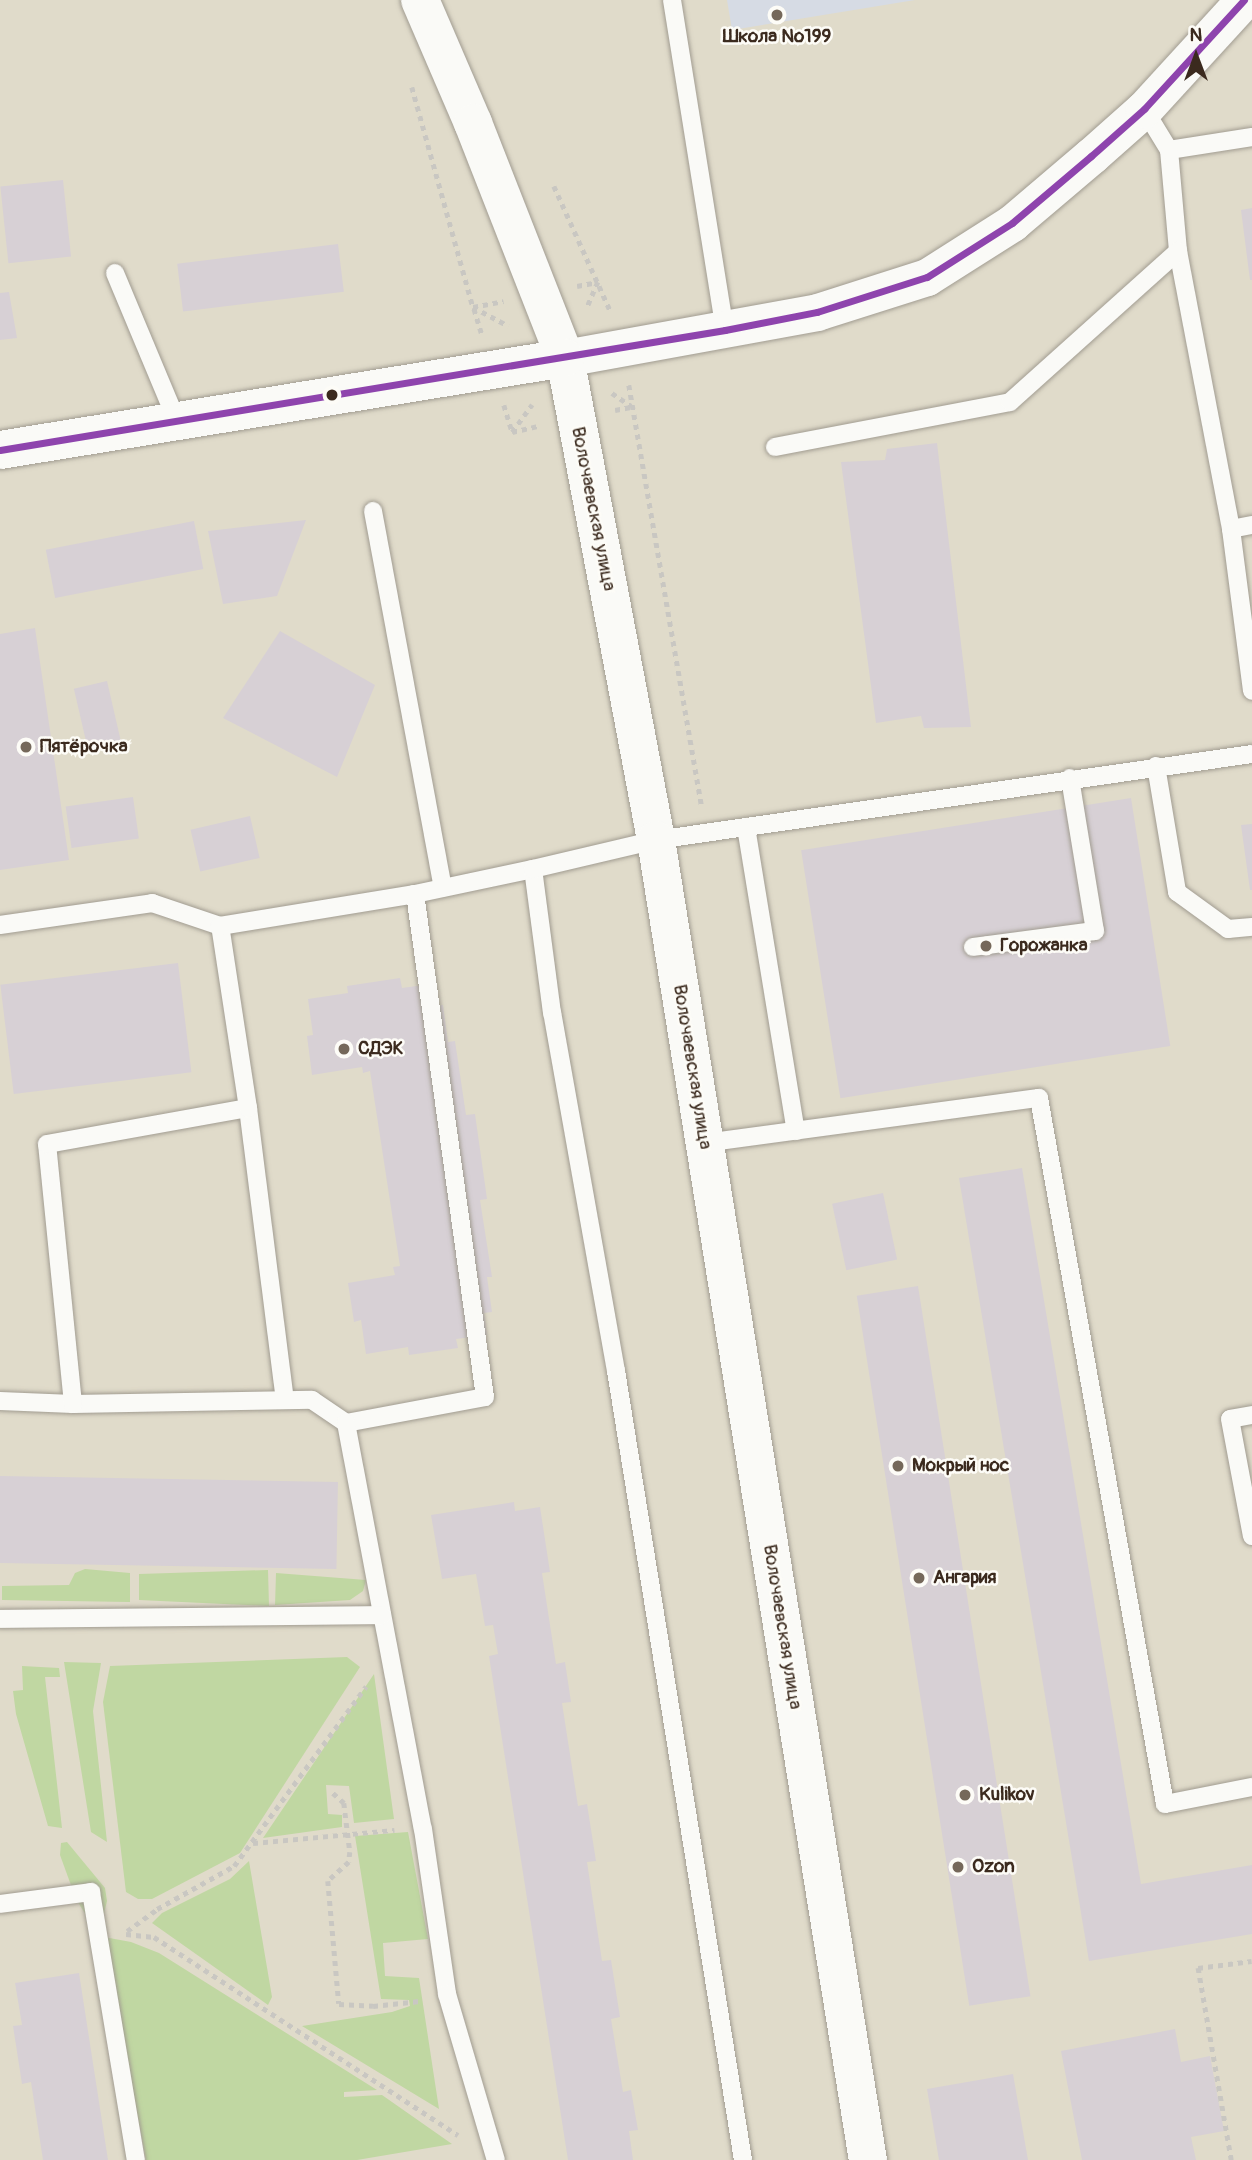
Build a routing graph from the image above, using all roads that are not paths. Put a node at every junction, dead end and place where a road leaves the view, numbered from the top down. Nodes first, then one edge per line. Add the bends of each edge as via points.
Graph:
1 (421, 0) edge
2 (672, 0) edge
3 (1244, 0) edge
4 (1144, 109) junction
5 (1252, 137) edge
6 (1169, 150) junction
7 (1178, 251) junction
8 (115, 273) dead end
9 (725, 330) junction
10 (565, 358) junction
11 (177, 421) junction
12 (775, 447) dead end
13 (0, 450) edge
14 (373, 511) dead end
15 (1252, 525) edge
16 (1231, 529) junction
17 (1252, 691) edge
18 (1252, 754) edge
19 (1156, 766) junction
20 (1070, 778) junction
21 (746, 827) junction
22 (656, 840) junction
23 (533, 869) junction
24 (443, 888) junction
25 (415, 894) junction
26 (0, 925) edge
27 (220, 926) junction
28 (1252, 928) edge
29 (973, 947) dead end
30 (248, 1108) junction
31 (796, 1131) junction
32 (705, 1143) junction
33 (285, 1400) junction
34 (0, 1401) edge
35 (73, 1404) junction
36 (1252, 1415) edge
37 (346, 1423) junction
38 (1252, 1536) edge
39 (382, 1615) junction
40 (0, 1619) edge
41 (1252, 1787) edge
42 (0, 1904) edge
43 (136, 2160) edge
44 (496, 2160) edge
45 (743, 2160) edge
46 (868, 2160) edge

1 - 10 street, Волочаевская улица
2 - 9 lane
3 - 4 street
4 - 6 lane
4 - 9 street via 1012,223 926,277 817,312
5 - 6 lane
6 - 7 lane
7 - 12 lane via 1010,402
7 - 16 lane
8 - 11 lane
9 - 10 street
10 - 11 street
10 - 22 street, Волочаевская улица
11 - 13 street
14 - 24 lane
15 - 16 lane
16 - 17 lane
18 - 19 lane
19 - 20 lane
19 - 28 lane via 1177,892 1228,929
20 - 21 lane
20 - 29 lane via 1095,931
21 - 22 lane
21 - 31 lane
22 - 23 lane
22 - 32 street, Волочаевская улица
23 - 24 lane
23 - 45 lane via 552,1013 616,1371
24 - 25 lane
25 - 27 lane
25 - 37 lane via 485,1396
26 - 27 lane via 152,903
27 - 30 lane
30 - 33 lane
30 - 35 lane via 47,1144
31 - 32 lane
31 - 41 lane via 1039,1098 1165,1804
32 - 46 street, Волочаевская улица
33 - 35 lane
33 - 37 lane via 312,1400
34 - 35 lane
36 - 38 lane via 1230,1419
37 - 39 lane
39 - 40 lane
39 - 44 lane via 447,1994
42 - 43 lane via 91,1892

